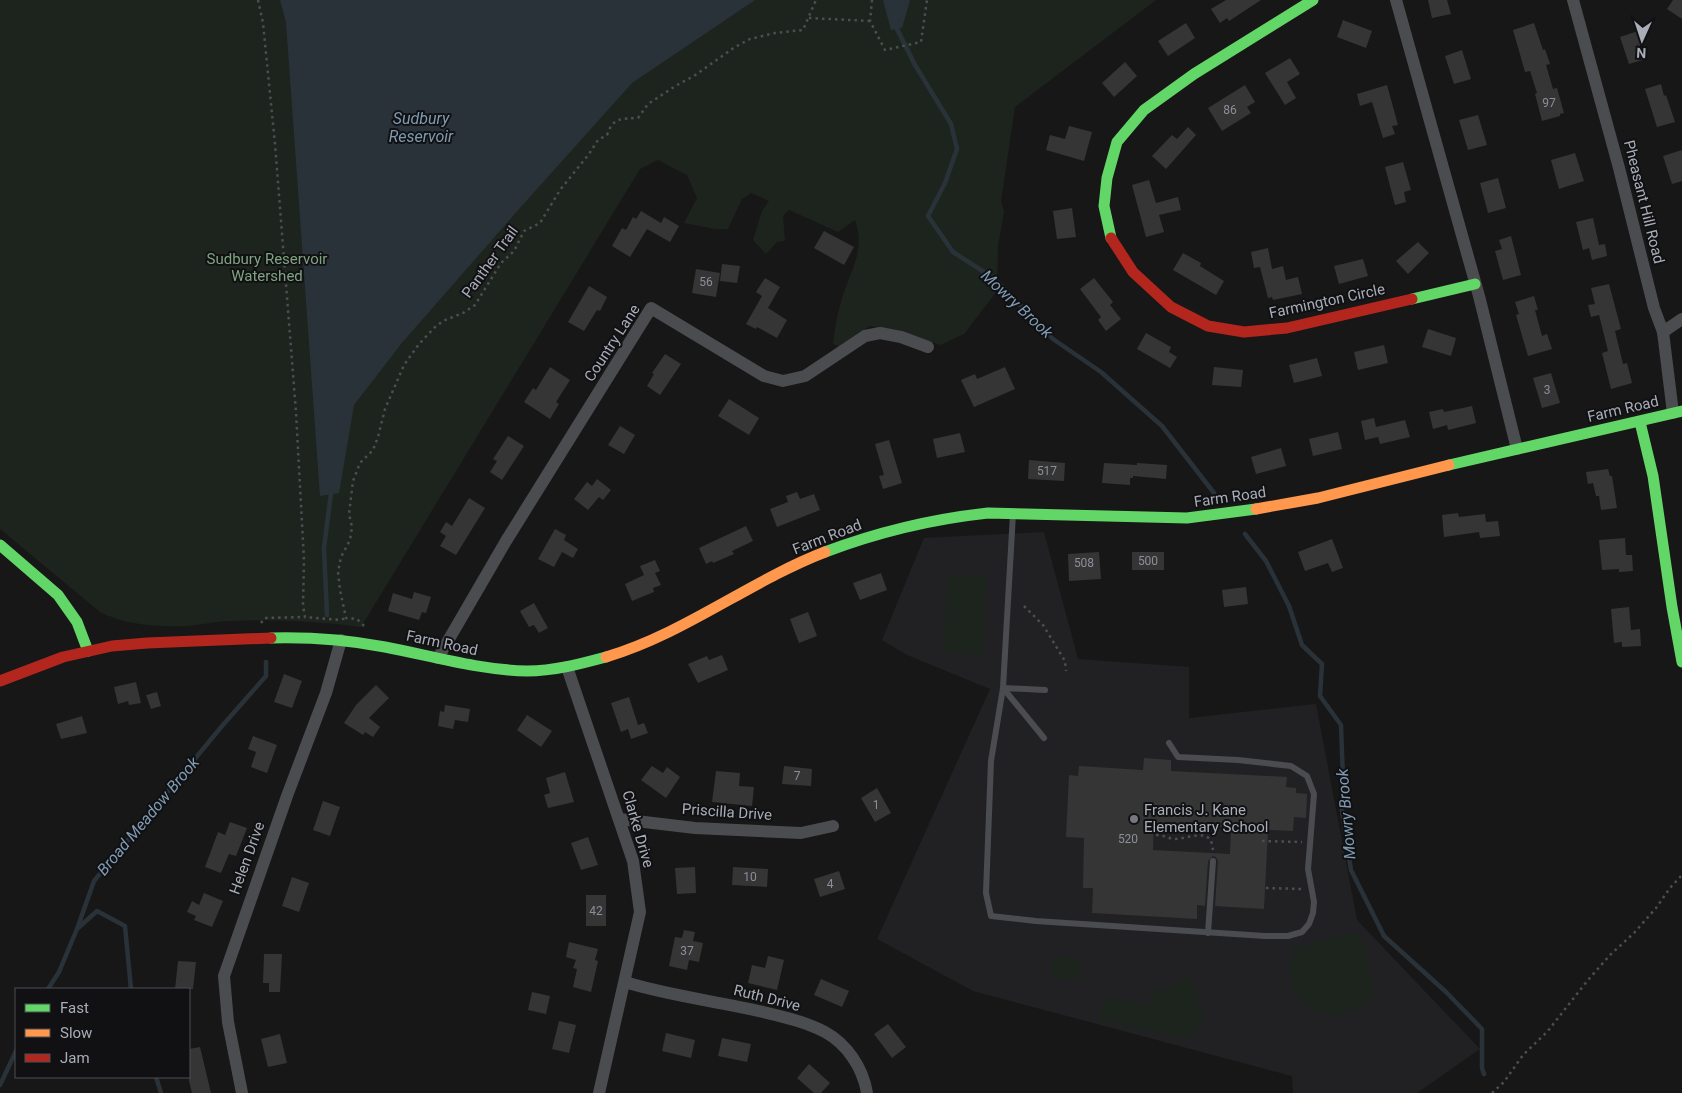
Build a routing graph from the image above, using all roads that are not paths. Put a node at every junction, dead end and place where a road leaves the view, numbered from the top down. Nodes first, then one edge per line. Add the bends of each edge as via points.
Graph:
1 (1313, 0) edge
2 (1396, 0) edge
3 (1573, 0) edge
4 (1476, 284) junction
5 (1682, 319) edge
6 (1663, 332) junction
7 (928, 347) dead end
8 (1677, 412) edge
9 (1640, 422) junction
10 (1517, 449) junction
11 (1013, 513) junction
12 (0, 545) edge
13 (341, 640) junction
14 (88, 651) junction
15 (438, 658) junction
16 (1682, 662) edge
17 (567, 667) junction
18 (0, 681) edge
19 (1003, 688) junction
20 (1045, 690) dead end
21 (1044, 738) dead end
22 (1169, 743) dead end
23 (619, 819) junction
24 (833, 826) dead end
25 (1213, 861) road end
26 (1208, 933) junction
27 (625, 982) junction
28 (242, 1093) edge
29 (599, 1093) edge
30 (866, 1093) edge

1 - 4 street, Farmington Circle via 1194,74 1144,110 1117,142 1106,178 1104,206 1112,240 1133,272 1171,307 1208,326 1244,332 1287,328
2 - 4 street
3 - 6 street, Pheasant Hill Road
4 - 10 street
5 - 6 street
6 - 8 street, Pheasant Hill Road
7 - 15 street, Country Lane via 880,333 865,336 806,376 783,380 764,376 651,308 506,541
8 - 9 street, Farm Road
9 - 10 street, Farm Road
9 - 16 street via 1653,476
10 - 11 street, Farm Road via 1318,498 1220,515 1154,518
11 - 17 street, Farm Road via 955,516 859,540 797,564 649,640 619,653
11 - 19 lane
12 - 14 street via 58,595 77,622
13 - 14 street, Farm Road via 259,637 127,644
13 - 15 street, Farm Road
13 - 28 street, Helen Drive via 326,693 224,976 228,1022
14 - 18 street, Farm Road via 30,668
15 - 17 street, Farm Road via 522,672
17 - 23 street, Clarke Drive
19 - 20 lane
19 - 21 lane
19 - 26 lane via 991,770 986,893 991,916
22 - 26 lane via 1178,757 1291,766 1307,776 1314,794 1308,870 1314,913 1309,924 1302,932 1288,936
23 - 24 street, Priscilla Drive via 694,828 801,833
23 - 27 street, Clarke Drive via 633,861 640,912
25 - 26 lane
27 - 29 street, Clarke Drive
27 - 30 street, Ruth Drive via 788,1018 826,1032 849,1052 864,1079

